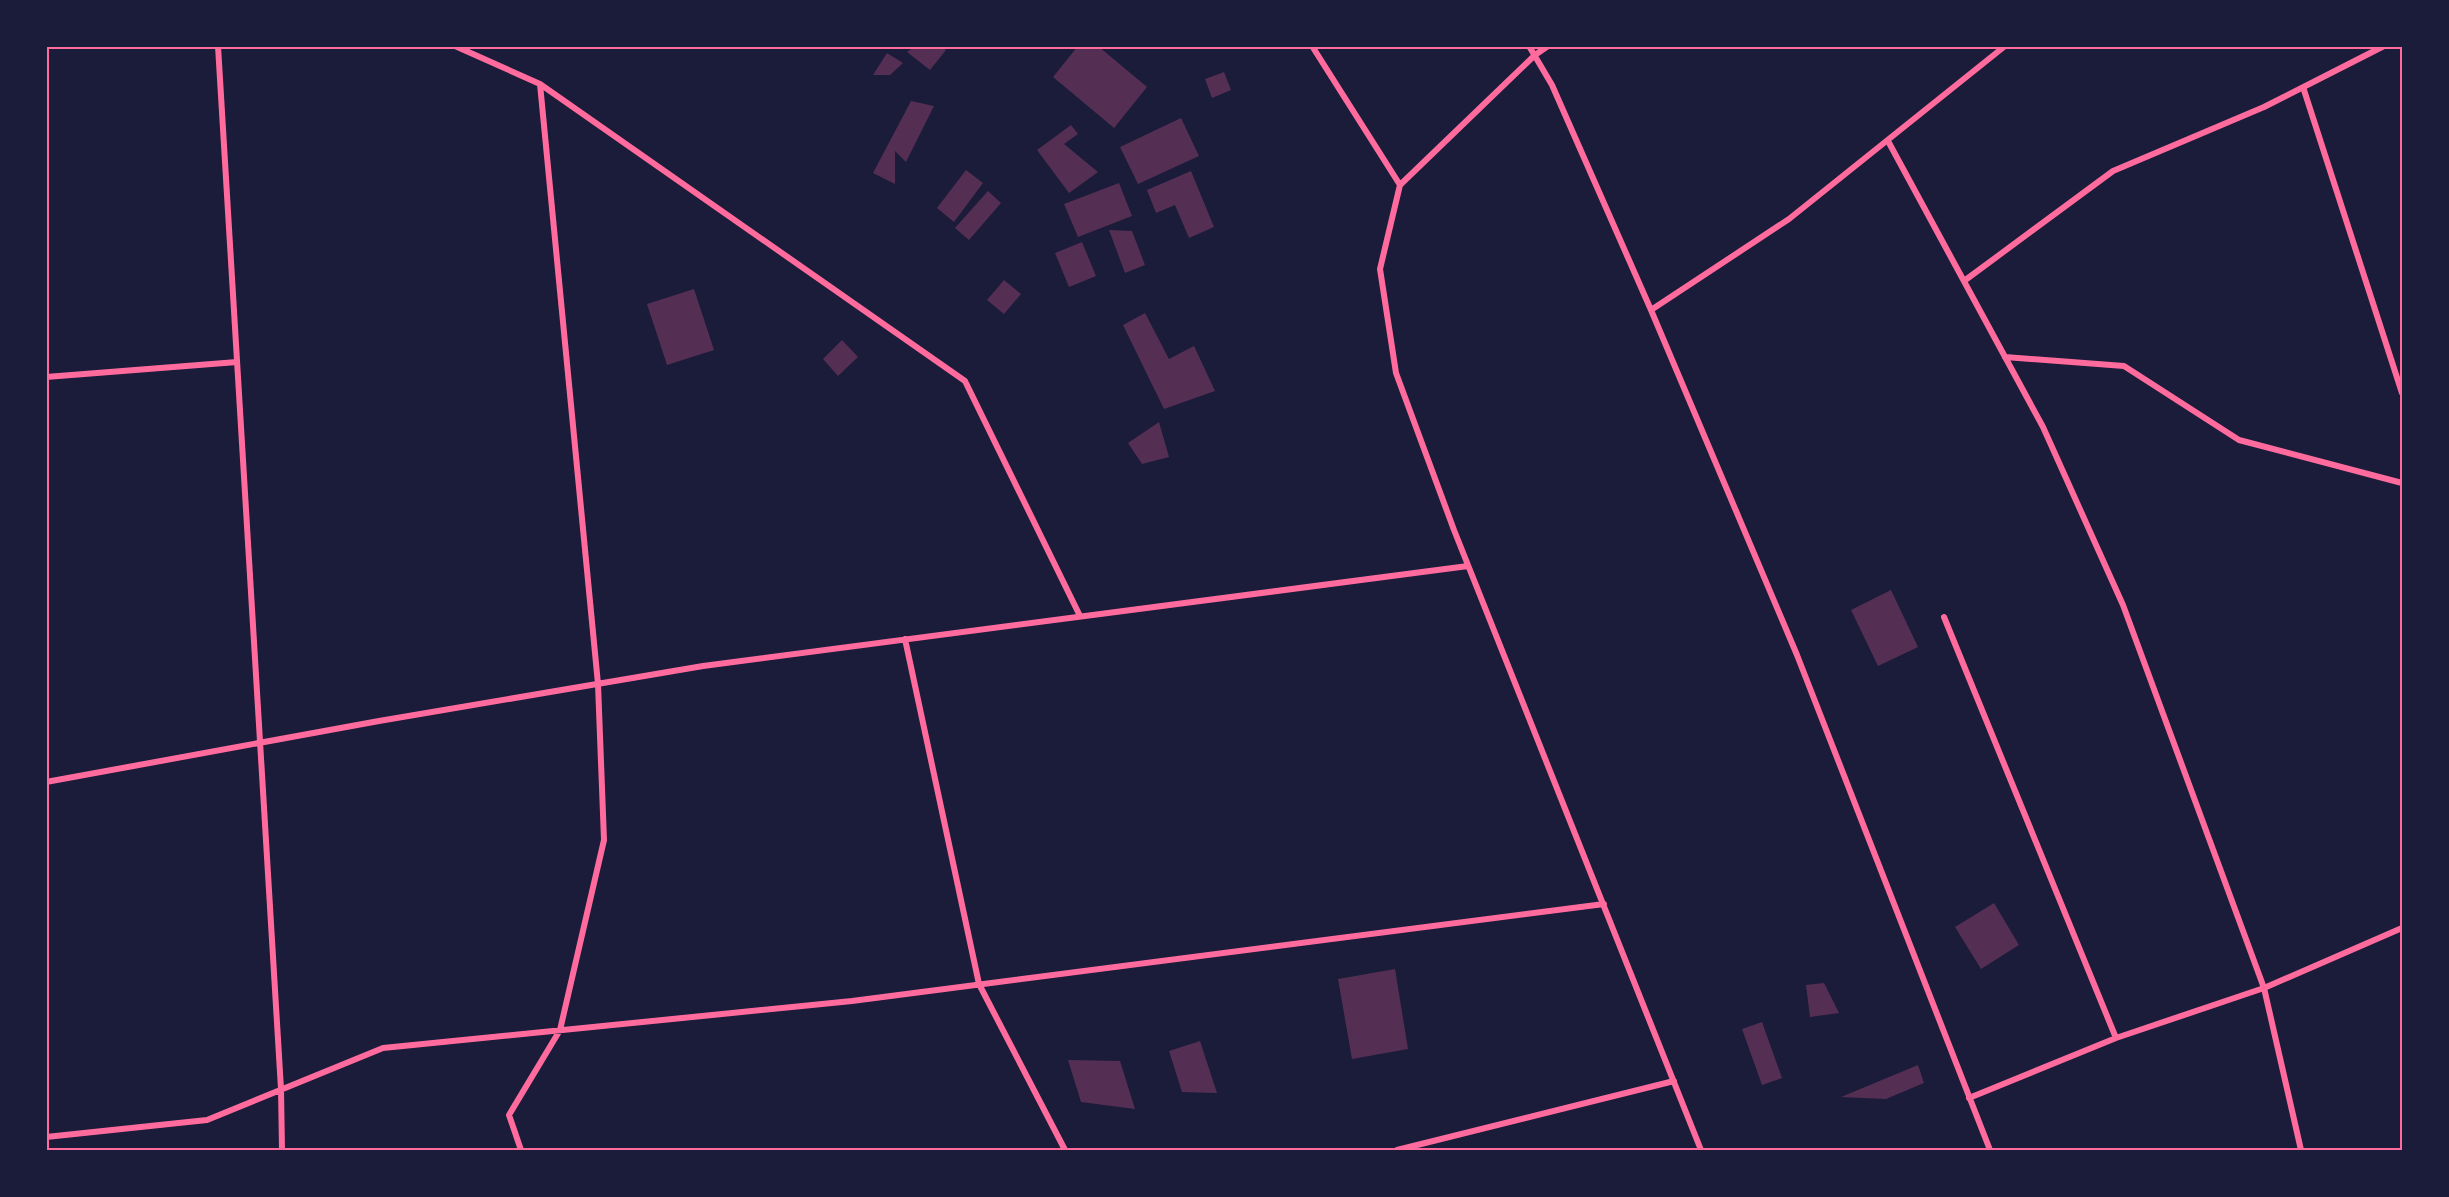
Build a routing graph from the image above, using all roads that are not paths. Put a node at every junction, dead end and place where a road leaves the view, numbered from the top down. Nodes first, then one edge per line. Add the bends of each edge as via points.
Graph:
1 (218, 46) edge
2 (455, 46) edge
3 (1312, 46) edge
4 (1529, 46) edge
5 (1548, 46) edge
6 (2005, 46) edge
7 (2384, 46) edge
8 (1535, 55) junction
9 (540, 84) junction
10 (2303, 87) junction
11 (1887, 141) junction
12 (1400, 185) junction
13 (1964, 281) junction
14 (1652, 310) junction
15 (2005, 357) junction
16 (237, 362) junction
17 (46, 377) edge
18 (2403, 393) edge
19 (2403, 483) edge
20 (1468, 566) junction
21 (1080, 616) junction
22 (1944, 617) dead end
23 (905, 639) junction
24 (598, 684) junction
25 (260, 744) junction
26 (46, 782) edge
27 (1604, 904) junction
28 (2403, 928) edge
29 (979, 984) junction
30 (2264, 988) junction
31 (560, 1030) junction
32 (2116, 1038) junction
33 (1674, 1081) junction
34 (281, 1089) junction
35 (1969, 1098) junction
36 (46, 1137) edge
37 (282, 1150) edge
38 (521, 1150) edge
39 (1065, 1150) edge
40 (1397, 1150) edge
41 (1701, 1150) edge
42 (1990, 1150) edge
43 (2301, 1150) edge

1 - 16 street
2 - 9 street
3 - 12 street
4 - 8 street
5 - 8 street
6 - 11 street
7 - 10 street
8 - 12 street
8 - 14 street
9 - 21 street via 965,381
9 - 24 street
10 - 13 street via 2113,171
10 - 18 street
11 - 13 street
11 - 14 street via 1789,219
12 - 20 street via 1380,269 1396,373
13 - 15 street
14 - 35 street via 1797,655
15 - 19 street via 2124,366 2239,440
15 - 30 street via 2043,427 2122,605
16 - 17 street
16 - 25 street
20 - 21 street
20 - 27 street
21 - 23 street
22 - 32 street
23 - 24 street
23 - 29 street
24 - 25 street
24 - 31 street via 604,840
25 - 26 street
25 - 34 street
27 - 29 street
27 - 33 street
28 - 30 street
29 - 31 street via 852,1001
29 - 39 street
30 - 32 street
30 - 43 street
31 - 34 street via 383,1048
31 - 38 street via 509,1115
32 - 35 street
33 - 40 street
33 - 41 street
34 - 36 street via 207,1120
34 - 37 street
35 - 42 street

